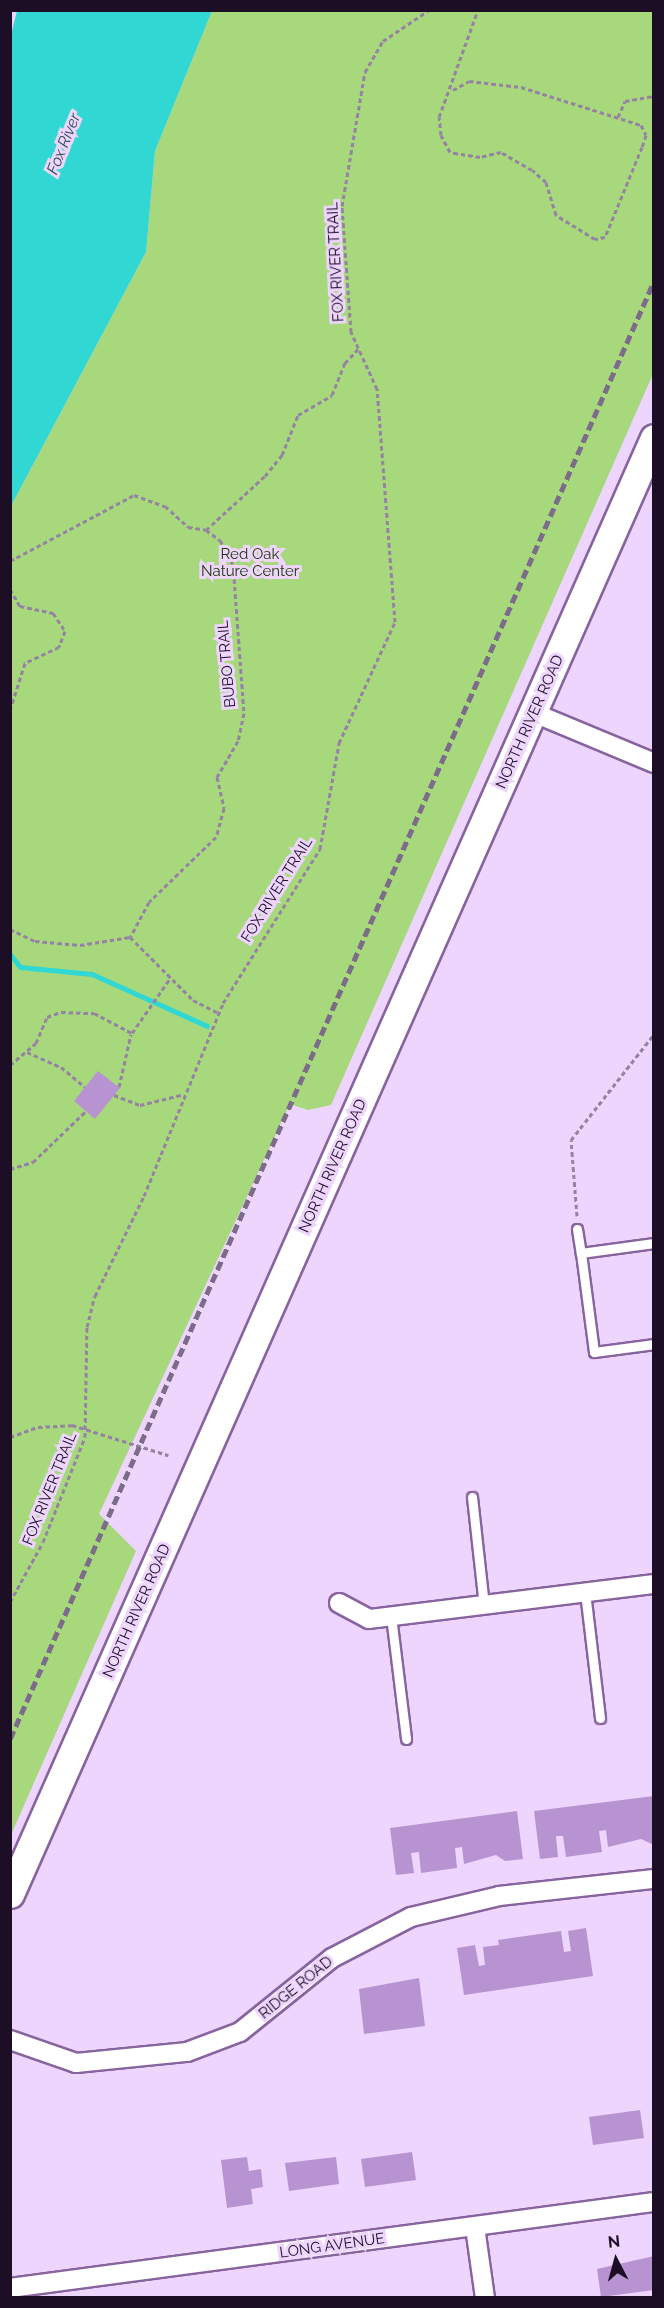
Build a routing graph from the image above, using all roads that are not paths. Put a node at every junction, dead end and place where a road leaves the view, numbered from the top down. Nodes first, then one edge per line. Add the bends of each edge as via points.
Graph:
1 (654, 438) edge
2 (534, 713) junction
3 (654, 764) edge
4 (577, 1229) road end
5 (654, 1243) edge
6 (581, 1253) junction
7 (654, 1344) edge
8 (472, 1497) dead end
9 (654, 1584) edge
10 (585, 1592) junction
11 (339, 1603) dead end
12 (484, 1605) junction
13 (391, 1616) junction
14 (600, 1718) dead end
15 (406, 1739) dead end
16 (654, 1879) edge
17 (10, 1894) edge
18 (10, 2040) edge
19 (654, 2202) edge
20 (475, 2227) junction
21 (10, 2288) edge
22 (485, 2298) edge

1 - 2 main road, NORTH RIVER ROAD
2 - 3 street
2 - 17 main road, NORTH RIVER ROAD
4 - 6 lane
5 - 6 lane
6 - 7 lane via 594,1352
8 - 12 lane
9 - 10 street
10 - 12 street
10 - 14 lane
11 - 13 street via 369,1619
12 - 13 street
13 - 15 lane
16 - 18 street, RIDGE ROAD via 499,1896 411,1917 332,1958 240,2032 187,2052 76,2064
19 - 20 street, LONG AVENUE
20 - 21 street, LONG AVENUE
20 - 22 street

